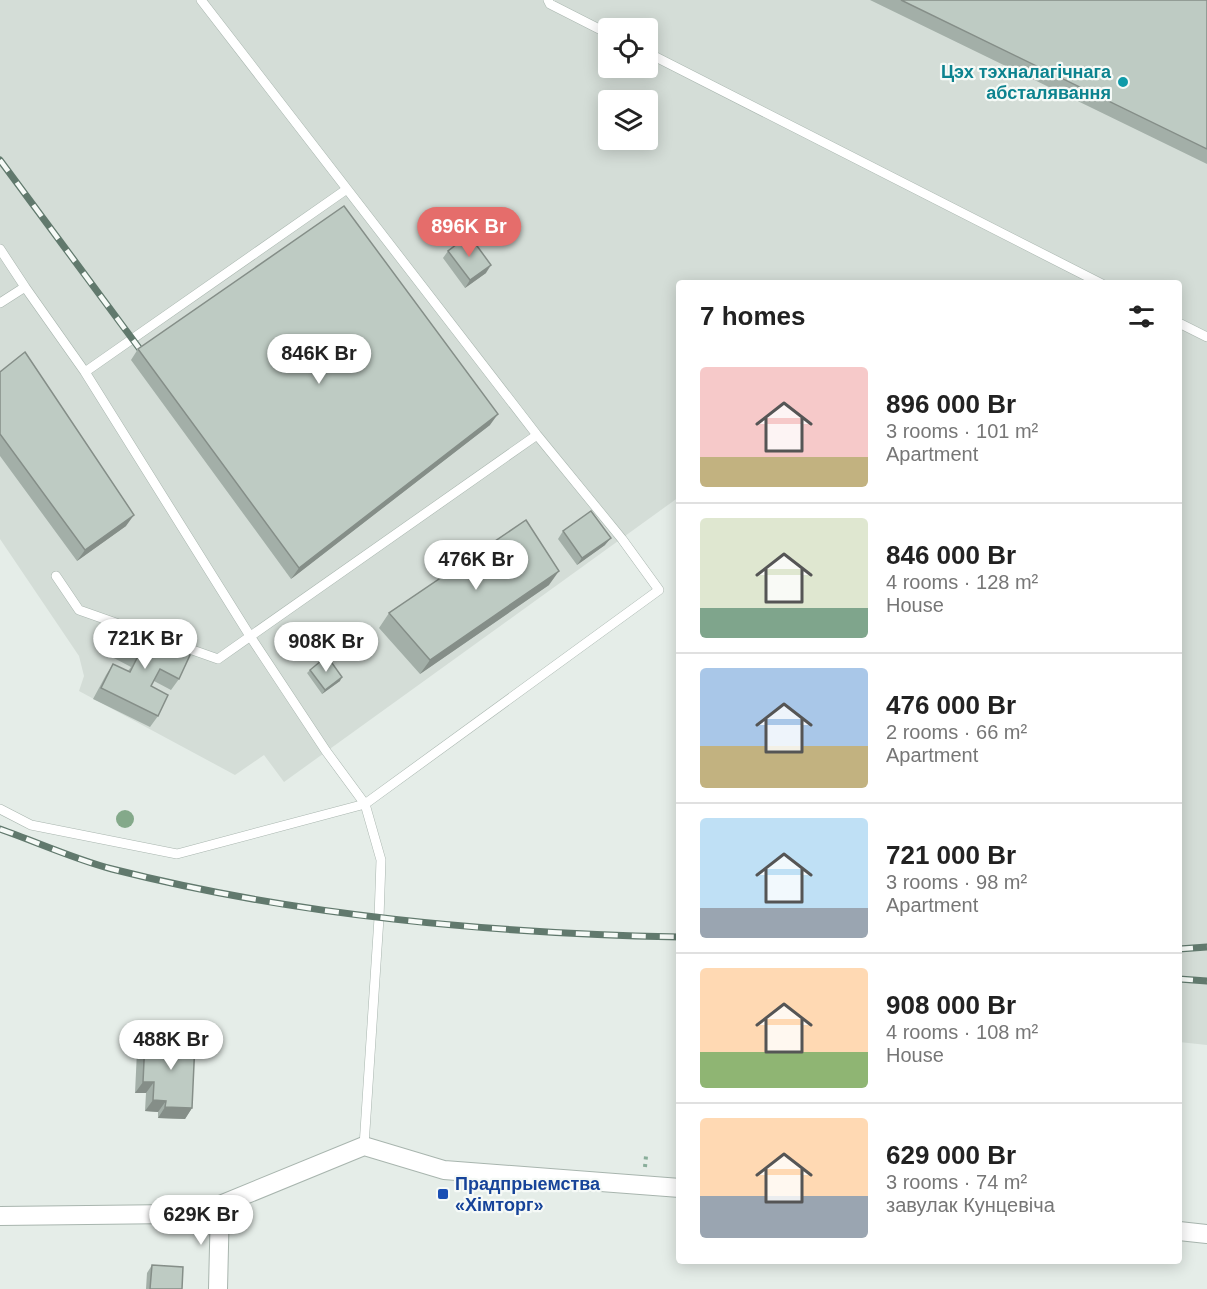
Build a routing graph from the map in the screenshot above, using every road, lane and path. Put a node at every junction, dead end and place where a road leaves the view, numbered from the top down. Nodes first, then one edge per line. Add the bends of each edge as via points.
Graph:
1 (201, 0) edge
2 (548, 0) edge
3 (598, 28) edge
4 (658, 58) edge
5 (347, 189) junction
6 (0, 249) edge
7 (1094, 280) edge
8 (26, 287) junction
9 (0, 303) edge
10 (1182, 324) edge
11 (1207, 337) edge
12 (85, 372) junction
13 (537, 435) junction
14 (56, 576) dead end
15 (250, 636) junction
16 (365, 804) junction
17 (0, 809) edge
18 (364, 1146) junction
19 (676, 1188) edge
20 (220, 1204) junction
21 (0, 1216) edge
22 (1182, 1231) edge
23 (1207, 1234) edge
24 (218, 1289) edge

1 - 5 lane
2 - 3 lane
4 - 7 lane
5 - 12 lane
5 - 13 lane
6 - 8 lane
8 - 9 lane
8 - 12 lane
10 - 11 lane
12 - 15 lane
13 - 15 lane
13 - 16 lane via 622,538 659,590
14 - 15 lane via 79,610 218,659
15 - 16 lane
16 - 17 lane via 177,854 31,825
16 - 18 lane via 381,860
18 - 19 street via 444,1170
18 - 20 street
20 - 21 street via 176,1214
20 - 24 street
22 - 23 street

